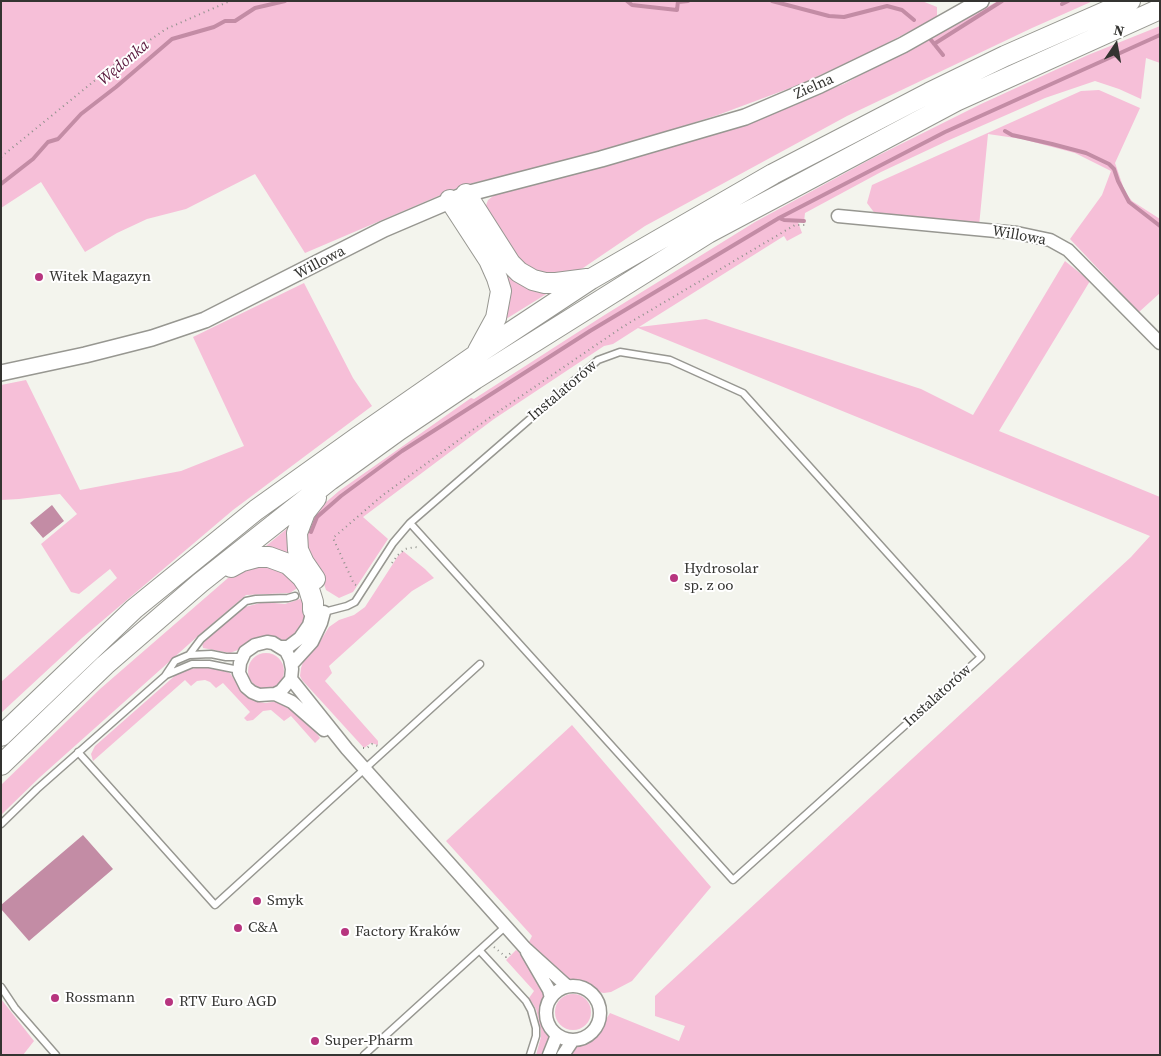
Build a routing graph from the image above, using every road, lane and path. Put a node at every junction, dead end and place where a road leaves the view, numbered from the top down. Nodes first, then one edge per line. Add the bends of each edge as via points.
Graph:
1 (230, 1) edge
2 (981, 1) edge
3 (1130, 1) edge
4 (1160, 9) edge
5 (637, 149) joint
6 (1, 157) edge
7 (458, 197) junction
8 (838, 216) dead end
9 (808, 225) dead end
10 (591, 279) junction
11 (1160, 344) edge
12 (476, 355) junction
13 (1, 373) edge
14 (330, 480) junction
15 (410, 523) junction
16 (422, 548) dead end
17 (392, 562) dead end
18 (200, 583) junction
19 (358, 586) dead end
20 (295, 596) dead end
21 (318, 611) junction
22 (281, 647) junction
23 (189, 655) junction
24 (242, 656) junction
25 (292, 664) junction
26 (480, 664) dead end
27 (239, 673) junction
28 (165, 676) junction
29 (290, 679) junction
30 (275, 694) junction
31 (1, 736) edge
32 (379, 747) dead end
33 (361, 748) dead end
34 (347, 750) junction
35 (78, 752) junction
36 (1, 765) edge
37 (365, 769) junction
38 (1, 824) edge
39 (506, 926) junction
40 (493, 946) dead end
41 (521, 947) junction
42 (480, 951) junction
43 (567, 986) junction
44 (1, 987) edge
45 (550, 998) junction
46 (557, 1034) junction
47 (573, 1040) junction
48 (56, 1055) edge
49 (364, 1055) edge
50 (530, 1055) edge
51 (549, 1055) edge
52 (564, 1055) edge

1 - 6 path via 166,29 115,64
2 - 5 street, Zielna via 903,45 745,117
3 - 10 highway via 929,93 773,174
4 - 14 highway via 956,101 708,233 475,379
5 - 7 street, Willowa
7 - 10 highway via 519,272 544,283
7 - 12 highway via 501,291 496,318
7 - 13 street, Willowa via 384,229 205,320 152,338
8 - 11 street, Willowa via 1017,233 1050,240 1068,250
9 - 19 path via 795,225 624,326 383,495 333,538 354,584
10 - 12 highway
12 - 31 highway via 256,510 134,609
14 - 18 highway
14 - 21 highway via 306,512 297,533 298,550 320,589
15 - 15 lane, Instalatorów via 733,880 981,657 743,393 670,360 620,352 598,360
15 - 21 lane, Instalatorów via 393,543 359,598 351,605
16 - 17 path via 405,549
18 - 21 highway via 242,561 269,557 288,564 302,577
18 - 36 highway via 105,665
20 - 23 lane via 246,601 201,639
21 - 22 street via 300,638 288,647
21 - 25 street via 321,623 312,642
22 - 24 street via 262,643 250,647
22 - 25 street
23 - 24 lane
23 - 28 lane via 175,661
24 - 27 street
25 - 29 street
26 - 37 lane
27 - 28 lane via 234,669 201,664
27 - 30 street via 252,692
28 - 35 lane
29 - 30 street
29 - 34 street
30 - 34 street via 292,702
32 - 33 path via 372,744
34 - 37 street
35 - 37 lane via 215,905
35 - 38 lane
37 - 39 street
39 - 41 street
39 - 42 lane
40 - 41 path via 506,957
41 - 43 street
41 - 45 street via 549,990
42 - 49 lane
42 - 50 lane via 531,1010 536,1036
43 - 45 street
43 - 47 street via 575,985 591,992 600,1005 601,1013 589,1035
44 - 48 lane
45 - 46 street via 546,1013 551,1029
46 - 47 street
46 - 51 street
47 - 52 street

